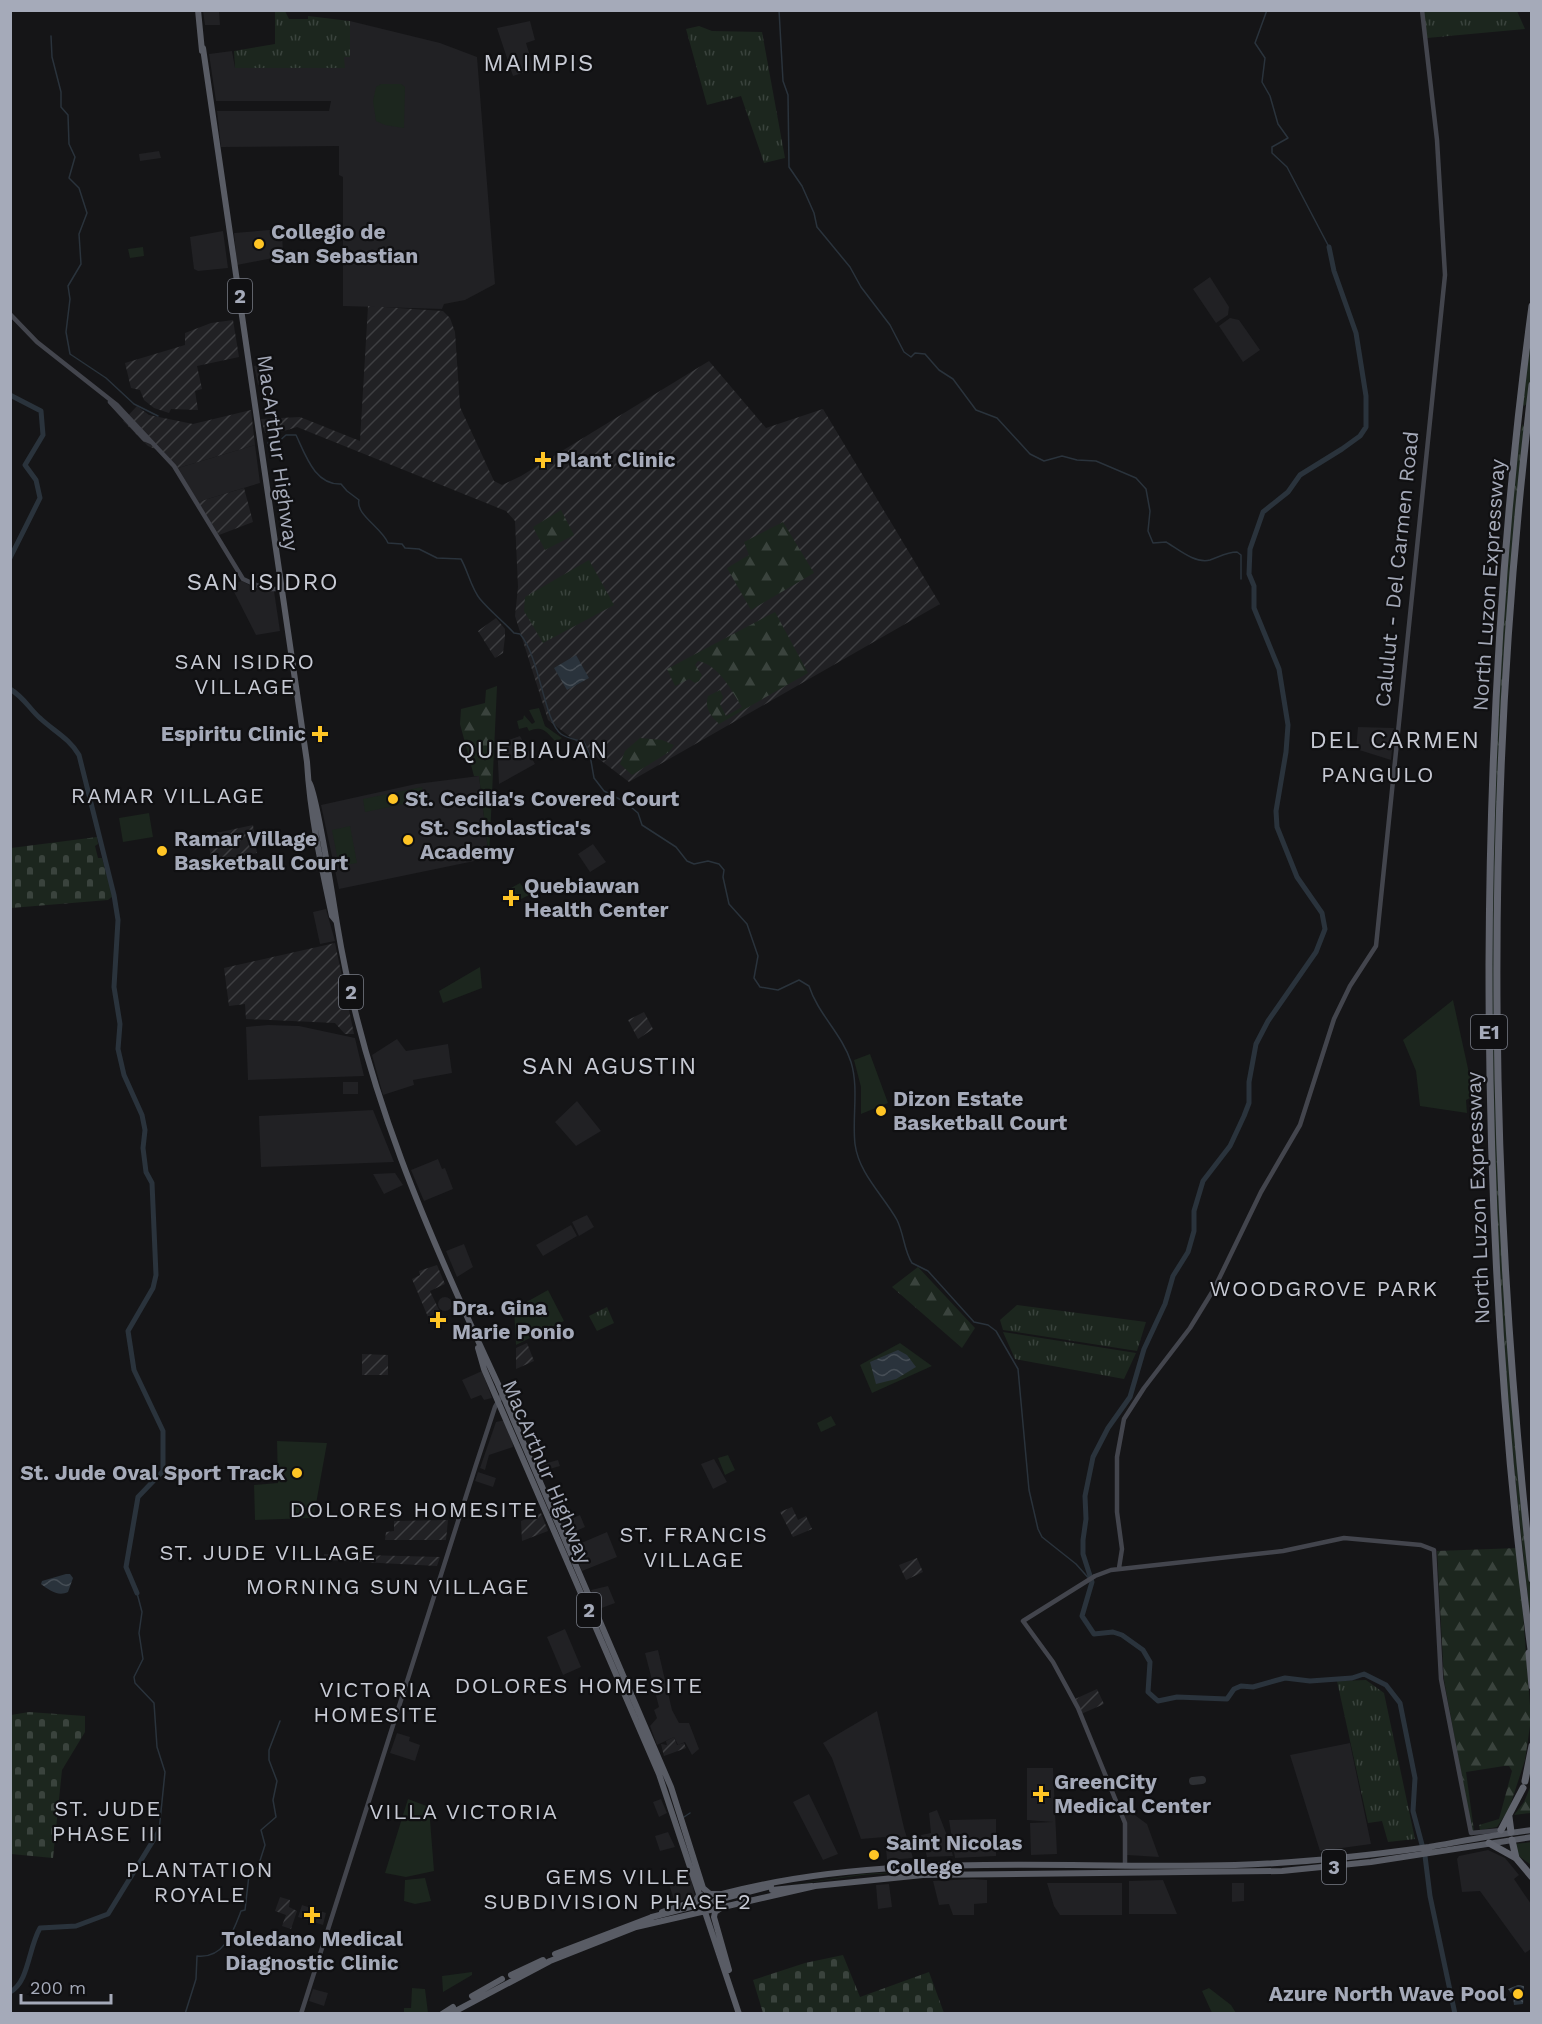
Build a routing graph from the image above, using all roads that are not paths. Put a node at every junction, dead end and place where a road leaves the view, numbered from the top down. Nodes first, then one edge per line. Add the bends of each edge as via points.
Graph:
1 (198, 10) edge
2 (1422, 10) edge
3 (1532, 306) edge
4 (10, 314) edge
5 (1532, 385) edge
6 (281, 589) junction
7 (501, 1399) junction
8 (1119, 1568) junction
9 (1532, 1579) edge
10 (1528, 1630) junction
11 (1532, 1657) edge
12 (1532, 1686) edge
13 (1532, 1746) edge
14 (1507, 1820) junction
15 (1532, 1830) edge
16 (1506, 1833) junction
17 (1532, 1837) edge
18 (1489, 1840) junction
19 (1412, 1852) junction
20 (1516, 1858) junction
21 (1326, 1859) junction
22 (1314, 1860) junction
23 (958, 1864) junction
24 (975, 1864) junction
25 (1125, 1866) junction
26 (1327, 1868) junction
27 (1166, 1869) junction
28 (1315, 1869) junction
29 (1158, 1870) junction
30 (940, 1875) junction
31 (964, 1875) junction
32 (1532, 1877) edge
33 (801, 1879) junction
34 (815, 1886) junction
35 (772, 1888) junction
36 (703, 1893) junction
37 (723, 1894) junction
38 (713, 1897) junction
39 (732, 1904) junction
40 (705, 1907) junction
41 (717, 1907) junction
42 (675, 1908) junction
43 (678, 1917) junction
44 (641, 1923) junction
45 (549, 1959) junction
46 (301, 2013) edge
47 (442, 2013) edge
48 (450, 2013) edge
49 (741, 2013) edge

1 - 6 highway, MacArthur Highway / 2
2 - 8 main road, Calulut - Del Carmen Road via 1437,140 1445,275 1376,946 1334,1019 1300,1125 1257,1199 1214,1289 1124,1419 1117,1457 1122,1550
3 - 10 highway, North Luzon Expressway / E1 via 1510,501 1495,727 1489,1011 1501,1352
4 - 6 main road via 37,342 107,397 174,466 243,579 265,589
5 - 9 highway, North Luzon Expressway / E1 via 1503,739 1498,1041 1511,1352
6 - 7 highway, MacArthur Highway / 2 via 309,782 368,1063 382,1112 483,1365
7 - 36 highway, MacArthur Highway / 2 via 659,1774
7 - 46 main road
8 - 16 main road via 1275,1552 1344,1538 1431,1547 1435,1552 1441,1679 1471,1833
8 - 25 main road via 1093,1577 1023,1621 1053,1662 1078,1708 1125,1823
10 - 11 highway, North Luzon Expressway / E1
10 - 12 highway
13 - 14 highway via 1524,1784
14 - 16 highway
14 - 16 highway
15 - 16 highway, 3
16 - 17 highway, 3
16 - 18 highway, 3
16 - 18 highway
16 - 20 highway
18 - 19 highway, 3
18 - 20 highway
19 - 21 highway, 3
19 - 26 highway, 3
20 - 32 highway
21 - 22 highway, 3
21 - 26 highway
22 - 27 highway, 3
22 - 28 highway
23 - 24 highway, 3
23 - 30 highway via 956,1870
23 - 33 highway, 3
24 - 25 highway, 3
24 - 31 highway via 966,1868
25 - 29 highway, 3
26 - 28 highway, 3
27 - 28 highway, 3
27 - 29 highway, 3
29 - 31 highway, 3
30 - 31 highway, 3
30 - 34 highway, 3
33 - 35 highway, 3
33 - 37 highway, 3
34 - 35 highway, 3
34 - 39 highway, 3
35 - 44 highway, 3, bridge
36 - 37 highway
36 - 40 highway, MacArthur Highway / 2
36 - 42 highway via 695,1901
37 - 38 highway, 3
38 - 40 highway, 3
38 - 41 highway via 712,1904
39 - 41 highway, 3
39 - 49 highway, MacArthur Highway / 2 via 714,1914
40 - 41 highway, 3
40 - 43 highway, 3
40 - 49 highway, MacArthur Highway / 2
42 - 43 highway
42 - 44 highway
43 - 44 highway, 3
44 - 45 highway, 3
45 - 47 highway, 3
45 - 48 highway, 3

